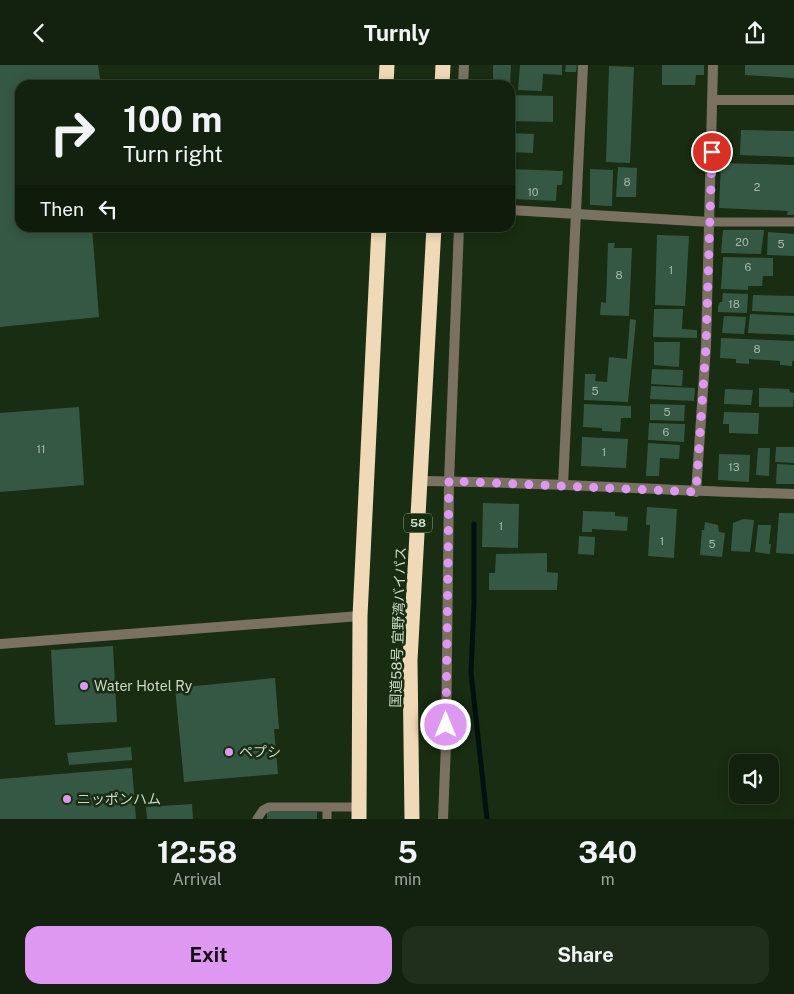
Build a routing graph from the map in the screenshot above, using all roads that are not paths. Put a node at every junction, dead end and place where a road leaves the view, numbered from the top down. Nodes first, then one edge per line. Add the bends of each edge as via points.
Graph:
1 (387, 65) edge
2 (443, 65) edge
3 (464, 65) edge
4 (583, 65) edge
5 (714, 65) edge
6 (386, 80) edge
7 (442, 80) edge
8 (463, 80) edge
9 (713, 100) junction
10 (794, 100) edge
11 (515, 210) edge
12 (575, 214) junction
13 (710, 222) junction
14 (794, 222) edge
15 (379, 232) edge
16 (434, 232) edge
17 (459, 232) edge
18 (421, 481) junction
19 (449, 481) junction
20 (563, 485) junction
21 (696, 492) junction
22 (794, 494) edge
23 (360, 616) junction
24 (0, 644) edge
25 (410, 660) junction
26 (327, 808) junction
27 (360, 813) edge
28 (257, 819) edge
29 (327, 819) edge
30 (402, 819) edge
31 (412, 819) edge
32 (443, 819) edge

1 - 6 highway
2 - 7 highway
3 - 8 street
4 - 12 street
5 - 9 street
9 - 10 street
9 - 13 street
11 - 12 street
12 - 13 street
12 - 20 street
13 - 14 lane
13 - 21 street
15 - 23 highway
16 - 18 highway, 国道58号 宜野湾バイパス / 58
17 - 19 street
18 - 19 street
18 - 25 highway, 国道58号 宜野湾バイパス / 58
19 - 20 street
19 - 32 street
20 - 21 street
21 - 22 street
23 - 24 street
23 - 27 highway
25 - 30 highway
25 - 31 highway, 国道58号 宜野湾バイパス / 58
26 - 27 lane
26 - 28 lane via 269,807 263,809
26 - 29 lane

